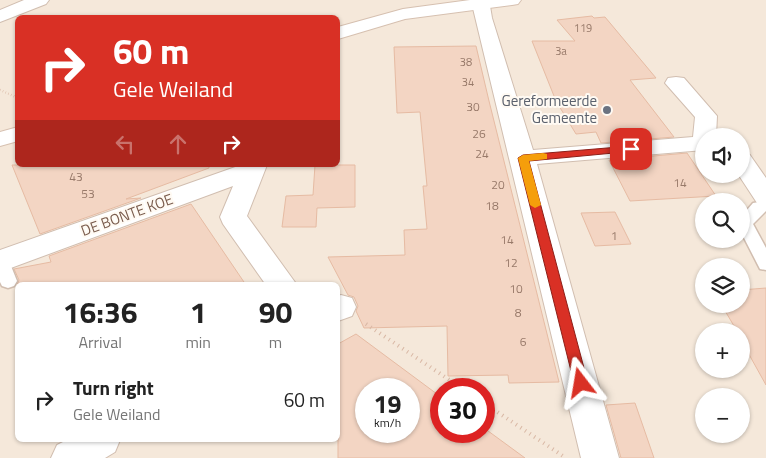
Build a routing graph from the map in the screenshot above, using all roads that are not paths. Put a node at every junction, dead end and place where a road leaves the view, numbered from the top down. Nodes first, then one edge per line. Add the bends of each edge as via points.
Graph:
1 (40, 0) edge
2 (512, 0) edge
3 (480, 2) edge
4 (0, 16) edge
5 (340, 33) edge
6 (676, 83) dead end
7 (705, 128) edge
8 (15, 135) edge
9 (0, 139) edge
10 (695, 144) edge
11 (523, 158) junction
12 (255, 167) edge
13 (750, 174) edge
14 (766, 198) edge
15 (766, 206) edge
16 (766, 264) edge
17 (2, 265) edge
18 (280, 282) edge
19 (98, 442) edge
20 (70, 458) edge
21 (600, 458) edge

1 - 4 street
2 - 3 street
3 - 5 street via 403,14
3 - 11 street
6 - 7 street via 706,116
8 - 9 street
10 - 11 street
11 - 21 street
12 - 17 street, DE BONTE KOE
12 - 18 street via 233,217
13 - 14 street
15 - 16 lane via 759,207 745,223
19 - 20 street

